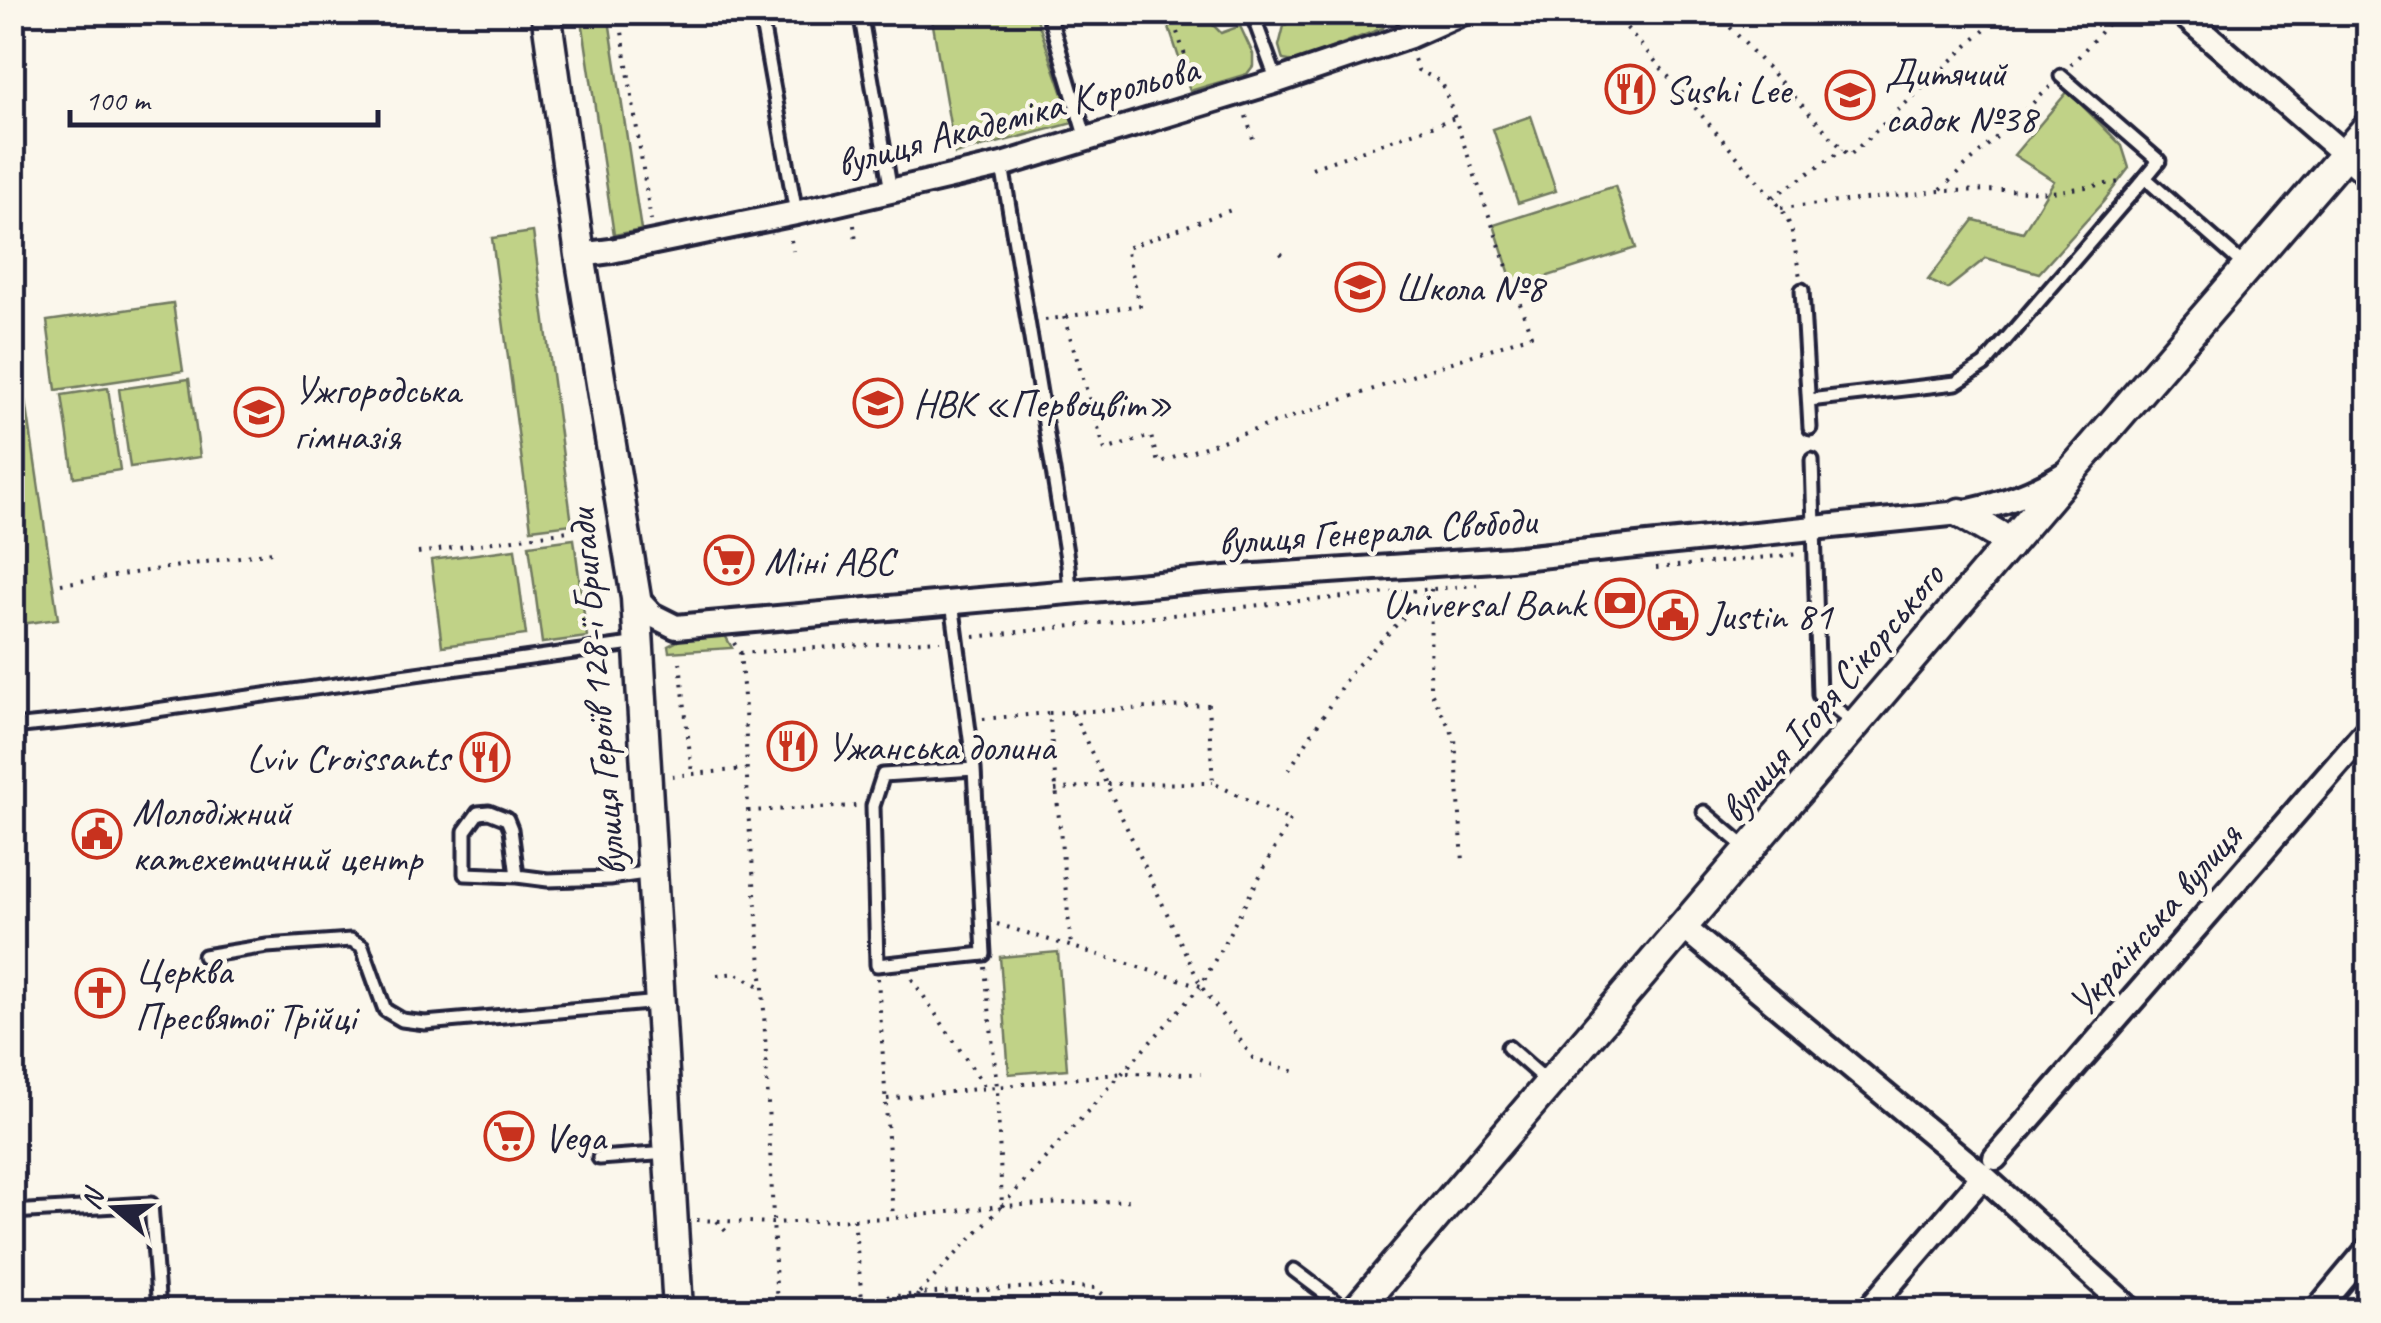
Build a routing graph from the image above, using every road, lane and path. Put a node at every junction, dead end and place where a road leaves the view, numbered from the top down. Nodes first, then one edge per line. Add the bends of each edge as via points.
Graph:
1 (546, 12) edge
2 (619, 12) edge
3 (760, 12) edge
4 (860, 12) edge
5 (1048, 12) edge
6 (1181, 12) edge
7 (1400, 12) edge
8 (1464, 12) edge
9 (1613, 12) edge
10 (1716, 12) edge
11 (2004, 12) edge
12 (2118, 12) edge
13 (2180, 12) edge
14 (1253, 16) dead end
15 (1410, 36) junction
16 (1418, 70) dead end
17 (2061, 76) junction
18 (1277, 81) junction
19 (1201, 106) junction
20 (1246, 116) dead end
21 (1455, 118) junction
22 (2368, 127) edge
23 (1086, 140) junction
24 (1254, 142) dead end
25 (1843, 150) junction
26 (2345, 154) junction
27 (1002, 165) junction
28 (1312, 168) dead end
29 (2368, 175) edge
30 (2145, 178) junction
31 (891, 190) junction
32 (1940, 190) junction
33 (1772, 198) junction
34 (1781, 208) junction
35 (1234, 210) dead end
36 (796, 213) junction
37 (854, 225) dead end
38 (791, 240) dead end
39 (654, 241) junction
40 (856, 242) dead end
41 (793, 252) dead end
42 (580, 255) junction
43 (2247, 268) junction
44 (1802, 290) joint
45 (1064, 317) junction
46 (1029, 322) junction
47 (1809, 400) junction
48 (1810, 428) dead end
49 (1812, 460) dead end
50 (2074, 468) junction
51 (1960, 512) junction
52 (582, 528) dead end
53 (1815, 541) junction
54 (2007, 548) junction
55 (272, 552) dead end
56 (418, 553) dead end
57 (1643, 569) dead end
58 (61, 584) dead end
59 (1489, 584) dead end
60 (1432, 589) junction
61 (1070, 593) junction
62 (636, 598) junction
63 (952, 602) junction
64 (726, 622) junction
65 (676, 627) junction
66 (957, 639) junction
67 (640, 651) junction
68 (740, 654) junction
69 (680, 662) dead end
70 (1073, 713) junction
71 (1049, 714) junction
72 (968, 721) junction
73 (1856, 725) junction
74 (12, 727) edge
75 (2368, 729) edge
76 (974, 768) junction
77 (746, 769) junction
78 (1289, 770) dead end
79 (692, 773) junction
80 (647, 780) junction
81 (1106, 784) junction
82 (1213, 784) junction
83 (1055, 790) junction
84 (873, 806) junction
85 (748, 812) junction
86 (1704, 812) dead end
87 (1749, 850) junction
88 (1463, 862) dead end
89 (652, 872) junction
90 (518, 876) junction
91 (982, 920) junction
92 (1683, 927) junction
93 (1071, 946) junction
94 (984, 954) junction
95 (204, 956) dead end
96 (901, 962) junction
97 (877, 965) junction
98 (716, 975) dead end
99 (1202, 986) junction
100 (763, 988) junction
101 (660, 1002) junction
102 (1508, 1047) dead end
103 (1124, 1073) junction
104 (1201, 1074) dead end
105 (1301, 1074) dead end
106 (1550, 1084) junction
107 (997, 1088) junction
108 (986, 1089) junction
109 (887, 1099) junction
110 (669, 1154) junction
111 (599, 1158) dead end
112 (1989, 1167) junction
113 (1134, 1200) dead end
114 (1002, 1206) junction
115 (12, 1212) edge
116 (893, 1218) junction
117 (672, 1220) junction
118 (854, 1220) junction
119 (717, 1221) junction
120 (772, 1224) junction
121 (729, 1234) dead end
122 (2368, 1250) edge
123 (1294, 1270) dead end
124 (918, 1294) junction
125 (1115, 1304) dead end
126 (159, 1310) edge
127 (678, 1310) edge
128 (777, 1310) edge
129 (910, 1310) edge
130 (1346, 1310) edge
131 (1356, 1310) edge
132 (1868, 1310) edge
133 (2131, 1310) edge
134 (2317, 1310) edge

1 - 42 street, вулиця Героїв 128-ї Бригади
2 - 39 path
3 - 36 lane
4 - 31 lane
5 - 23 lane
6 - 19 path via 1176,29
7 - 15 lane
8 - 15 street, вулиця Академіка Корольова
9 - 33 path
10 - 25 path
11 - 25 path via 1850,156
12 - 17 path
13 - 26 street
14 - 18 lane
15 - 18 street, вулиця Академіка Корольова
16 - 21 path via 1442,82
17 - 30 lane via 2159,161
17 - 32 path
18 - 19 street, вулиця Академіка Корольова
19 - 23 street, вулиця Академіка Корольова
20 - 24 path
21 - 28 path
21 - 45 path via 1531,335 1158,462 1150,436 1105,450
22 - 26 street, вулиця Ігоря Сікорського
23 - 27 street, вулиця Академіка Корольова
25 - 33 path
26 - 29 street
26 - 43 street, вулиця Ігоря Сікорського
27 - 31 street, вулиця Академіка Корольова
27 - 46 lane
30 - 32 path via 2052,192
30 - 43 lane
30 - 47 lane via 1984,365 1956,383
31 - 36 street, вулиця Академіка Корольова
32 - 34 path
33 - 34 path
34 - 44 path
35 - 45 path via 1126,248 1140,305
36 - 39 street, вулиця Академіка Корольова
37 - 40 path
38 - 41 path
39 - 42 street, вулиця Академіка Корольова
42 - 62 street, вулиця Героїв 128-ї Бригади
43 - 50 street, вулиця Ігоря Сікорського
44 - 47 lane
45 - 46 path
46 - 61 lane
47 - 48 lane
49 - 53 lane
50 - 51 street, вулиця Генерала Свободи via 2017,497
50 - 54 street, вулиця Ігоря Сікорського
51 - 53 street, вулиця Генерала Свободи
51 - 54 street
52 - 56 path
53 - 57 path
53 - 61 street, вулиця Генерала Свободи
53 - 73 lane via 1819,695
54 - 73 street, вулиця Ігоря Сікорського
55 - 58 path
59 - 60 path
60 - 66 path
60 - 78 path via 1350,673
60 - 88 path via 1430,690 1455,738
61 - 63 street, вулиця Генерала Свободи
62 - 65 street via 652,616
62 - 67 street, вулиця Героїв 128-ї Бригади
63 - 64 street, вулиця Генерала Свободи
63 - 66 lane
64 - 65 street, вулиця Генерала Свободи
64 - 68 path
65 - 67 street
66 - 68 path
66 - 72 lane
67 - 74 lane
67 - 80 street, вулиця Героїв 128-ї Бригади
68 - 77 path
69 - 79 path
70 - 71 path
70 - 81 path
70 - 82 path via 1208,705
71 - 72 path
71 - 83 path
72 - 76 lane
73 - 87 street, вулиця Ігоря Сікорського
75 - 112 street, Українська вулиця
76 - 84 lane via 883,775
76 - 91 lane
77 - 79 path
77 - 85 path
79 - 80 path
80 - 89 street, вулиця Героїв 128-ї Бригади
81 - 82 path
81 - 83 path
81 - 99 path
82 - 99 path via 1290,819
83 - 93 path
84 - 85 path
84 - 97 lane
85 - 100 path
86 - 87 lane
87 - 92 street, вулиця Ігоря Сікорського
89 - 90 lane
89 - 101 street, вулиця Героїв 128-ї Бригади
90 - 90 lane via 465,874 465,831 478,813 507,818
91 - 93 path
91 - 94 lane
92 - 106 street, вулиця Ігоря Сікорського
92 - 112 street
93 - 99 path
94 - 96 lane
94 - 107 path
95 - 101 lane via 351,940 362,946 385,1010 425,1023
96 - 97 lane
96 - 108 path
97 - 109 path
98 - 100 path via 736,973
99 - 103 path
99 - 105 path via 1253,1058
100 - 120 path
101 - 110 street, вулиця Героїв 128-ї Бригади
102 - 106 lane
103 - 104 path
103 - 107 path
103 - 114 path
106 - 131 street, вулиця Ігоря Сікорського
107 - 108 path
107 - 114 path
108 - 109 path
109 - 116 path
110 - 111 lane
110 - 117 street, вулиця Героїв 128-ї Бригади
112 - 132 street, Українська вулиця
112 - 133 street
113 - 114 path
114 - 116 path
114 - 124 path
115 - 126 lane via 151,1204
116 - 118 path
117 - 119 path
117 - 127 street, вулиця Героїв 128-ї Бригади
118 - 120 path
118 - 124 path via 862,1299
119 - 120 path
119 - 121 path
120 - 128 path
122 - 134 street
123 - 130 lane
124 - 125 path via 1095,1288
124 - 129 path

